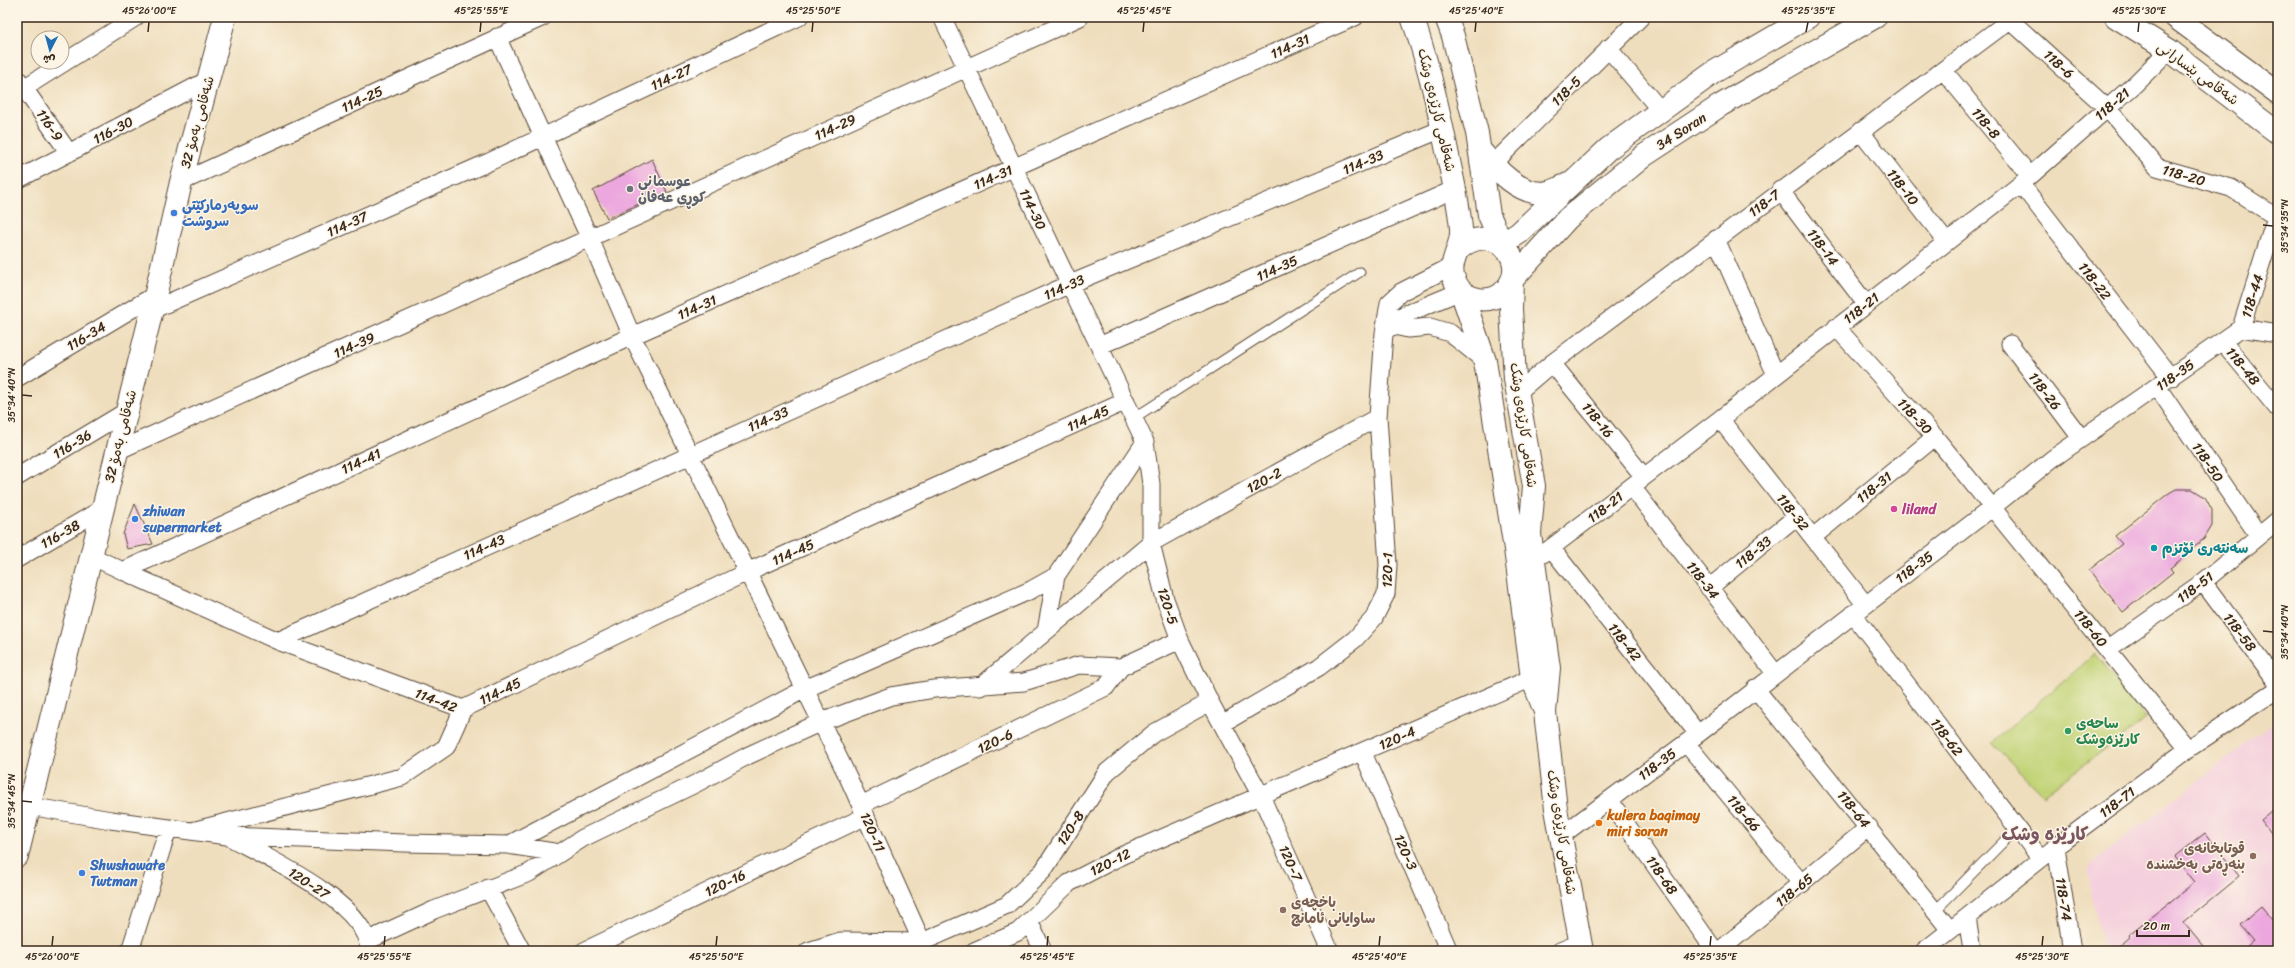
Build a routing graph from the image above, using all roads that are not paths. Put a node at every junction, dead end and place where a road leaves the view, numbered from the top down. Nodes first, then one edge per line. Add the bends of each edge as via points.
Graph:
1 (136, 17) edge
2 (225, 17) edge
3 (543, 17) edge
4 (799, 17) edge
5 (942, 17) edge
6 (1080, 17) edge
7 (1355, 17) edge
8 (1412, 17) edge
9 (1446, 17) edge
10 (1641, 17) edge
11 (1808, 17) edge
12 (2116, 17) edge
13 (2175, 17) edge
14 (2012, 18) edge
15 (1868, 19) edge
16 (497, 37) junction
17 (1608, 48) junction
18 (2169, 50) junction
19 (965, 67) junction
20 (1943, 70) junction
21 (208, 80) junction
22 (21, 83) edge
23 (2278, 93) edge
24 (2107, 108) junction
25 (1661, 111) junction
26 (1442, 128) junction
27 (1860, 131) junction
28 (2278, 133) edge
29 (543, 137) junction
30 (69, 152) junction
31 (1486, 157) junction
32 (1013, 168) junction
33 (17, 180) edge
34 (2025, 180) junction
35 (181, 182) junction
36 (1573, 182) junction
37 (1455, 190) junction
38 (1780, 190) junction
39 (2277, 217) edge
40 (1716, 239) junction
41 (590, 240) junction
42 (1946, 242) junction
43 (1502, 244) junction
44 (1455, 259) junction
45 (1360, 272) dead end
46 (1512, 280) junction
47 (1070, 284) junction
48 (1461, 291) junction
49 (153, 302) junction
50 (1866, 304) junction
51 (1836, 327) junction
52 (2241, 328) junction
53 (1387, 329) junction
54 (2278, 334) edge
55 (632, 336) junction
56 (2223, 342) junction
57 (2010, 344) dead end
58 (1099, 346) junction
59 (1485, 361) junction
60 (1552, 363) junction
61 (1776, 375) junction
62 (17, 378) edge
63 (2172, 378) junction
64 (2158, 388) junction
65 (1518, 392) junction
66 (1126, 401) junction
67 (2278, 409) edge
68 (127, 411) junction
69 (1378, 417) junction
70 (1134, 418) junction
71 (1720, 419) junction
72 (1935, 437) junction
73 (2081, 438) junction
74 (1145, 442) junction
75 (117, 451) junction
76 (689, 454) junction
77 (17, 477) edge
78 (1638, 482) junction
79 (1993, 507) junction
80 (102, 509) junction
81 (1532, 510) junction
82 (1509, 511) junction
83 (1797, 516) junction
84 (2278, 520) edge
85 (2258, 536) junction
86 (1813, 537) junction
87 (1151, 543) junction
88 (1547, 552) joint
89 (91, 556) junction
90 (17, 559) edge
91 (123, 570) junction
92 (747, 572) junction
93 (1056, 576) junction
94 (2203, 582) junction
95 (1709, 588) junction
96 (1859, 609) junction
97 (1046, 631) junction
98 (1180, 640) junction
99 (278, 641) junction
100 (2108, 649) junction
101 (1121, 667) junction
102 (1775, 674) junction
103 (1532, 678) junction
104 (2278, 682) edge
105 (980, 687) junction
106 (1755, 688) junction
107 (805, 689) junction
108 (2278, 689) edge
109 (1210, 702) junction
110 (463, 709) junction
111 (1545, 712) junction
112 (821, 722) junction
113 (1222, 724) junction
114 (1692, 739) junction
115 (2188, 749) junction
116 (1362, 753) junction
117 (1261, 796) junction
118 (1610, 800) junction
119 (23, 806) edge
120 (863, 810) junction
121 (1869, 827) junction
122 (2017, 828) junction
123 (168, 829) junction
124 (192, 831) junction
125 (1562, 835) junction
126 (227, 836) junction
127 (508, 844) junction
128 (2056, 847) junction
129 (560, 853) junction
130 (17, 856) edge
131 (2041, 859) junction
132 (1802, 884) junction
133 (488, 888) junction
134 (1935, 911) junction
135 (1967, 917) junction
136 (1029, 921) junction
137 (1950, 930) junction
138 (369, 946) edge
139 (920, 947) edge
140 (1571, 949) edge
141 (130, 951) edge
142 (522, 951) edge
143 (584, 951) edge
144 (808, 951) edge
145 (974, 951) edge
146 (1043, 951) edge
147 (1330, 951) edge
148 (1449, 951) edge
149 (1716, 951) edge
150 (1719, 951) edge
151 (1924, 951) edge
152 (1972, 951) edge
153 (2072, 951) edge

1 - 22 street
2 - 21 main road, شەقامی بەمۆ 32
3 - 16 street, 114-25
4 - 29 street, 114-27
5 - 19 street, 114-30
6 - 19 street, 114-29
7 - 32 street, 114-31
8 - 26 main road, شەقامی کارێزەی وشک via 1424,52
9 - 31 main road
10 - 17 street, 118-5
11 - 25 main road, 34 Soran via 1714,72
12 - 18 main road, شەقامی بێسارانی
13 - 23 main road
14 - 20 street, 118-7
14 - 24 street, 118-6
15 - 46 main road, 34 Soran via 1721,106 1645,155 1568,218
16 - 29 street, 120-11
16 - 35 street, 114-25
17 - 25 street
17 - 31 street, 118-5
18 - 24 street, 118-21
18 - 28 main road, شەقامی بێسارانی
19 - 32 street, 114-30
19 - 41 street, 114-29
20 - 27 street, 118-7
20 - 34 street, 118-8
21 - 30 street, 116-30
21 - 35 main road, شەقامی بەمۆ 32
22 - 30 street, 116-9
24 - 34 street, 118-21
24 - 39 street, 118-20 via 2157,167 2231,188
25 - 36 main road, 34 Soran via 1608,149
26 - 37 main road, شەقامی کارێزەی وشک
26 - 47 street, 114-33
27 - 38 street, 118-7
27 - 42 street, 118-10
29 - 41 street, 120-11
29 - 49 street, 114-37
30 - 33 street, 116-30
31 - 36 main road via 1524,190 1547,193
31 - 43 main road via 1488,215
32 - 47 street, 114-30
32 - 55 street, 114-31
34 - 42 street, 118-21
34 - 63 street, 118-22
35 - 49 main road, شەقامی بەمۆ 32
36 - 43 main road, 34 Soran via 1519,233
37 - 44 main road, شەقامی کارێزەی وشک via 1462,231
37 - 58 street, 114-35
38 - 40 street, 118-7
38 - 50 street, 118-14
39 - 52 street, 118-44
40 - 60 street, 118-7
40 - 61 street
41 - 55 street, 120-11
41 - 75 street, 114-39
42 - 50 street, 118-21
43 - 44 main road via 1484,238 1474,239 1464,243
43 - 46 main road via 1513,260
44 - 48 main road via 1455,282
44 - 53 street, 120-1 via 1401,292 1389,304
45 - 70 lane
46 - 48 main road via 1507,288 1491,299 1475,298
46 - 65 main road, شەقامی کارێزەی وشک via 1511,309
47 - 58 street, 114-30
47 - 76 street, 114-33
48 - 53 street via 1396,318
48 - 59 main road, شەقامی کارێزەی وشک
49 - 62 street, 116-34
49 - 68 main road, شەقامی بەمۆ 32
50 - 51 street, 118-21
51 - 61 street, 118-21
51 - 72 street, 118-30
52 - 54 street
52 - 56 street, 118-35
53 - 59 street via 1430,327 1450,333
53 - 69 street, 120-1
55 - 76 street, 120-11
55 - 91 street, 114-41
56 - 63 street, 118-35
56 - 67 street, 118-48
57 - 73 street, 118-26
58 - 66 street, 114-30
59 - 82 main road, شەقامی کارێزەی وشک
60 - 65 street, 118-7
60 - 78 street, 118-16
61 - 71 street, 118-21
63 - 64 street, 118-35
64 - 73 street, 118-35
64 - 85 street, 118-50
65 - 81 main road, شەقامی کارێزەی وشک via 1534,486
66 - 70 street, 120-5
66 - 92 street, 114-45
68 - 75 main road, شەقامی بەمۆ 32
68 - 77 street, 116-36
69 - 87 street, 120-2
69 - 113 street, 120-1 via 1388,565 1386,594 1374,618 1355,639 1319,667
70 - 74 street, 120-5
71 - 78 street, 118-21
71 - 83 street, 118-32
72 - 79 street, 118-30
72 - 86 street, 118-31
73 - 79 street, 118-35
74 - 87 street, 120-5 via 1152,484
74 - 93 street
75 - 80 main road, شەقامی بەمۆ 32
76 - 92 street, 120-11
76 - 99 street, 114-43
78 - 88 street, 118-21
78 - 95 street, 118-34
79 - 96 street, 118-35
79 - 100 street, 118-60
80 - 89 main road, شەقامی بەمۆ 32
80 - 90 street, 116-38
81 - 82 main road
81 - 111 main road, شەقامی کارێزەی وشک via 1530,534 1549,668
82 - 103 main road, شەقامی کارێزەی وشک
83 - 86 street, 118-32
83 - 95 street, 118-33
84 - 85 street, 118-51
85 - 94 street, 118-51
86 - 96 street, 118-32
87 - 97 street, 120-2
87 - 98 street, 120-5 via 1165,598
88 - 114 street, 118-42
89 - 91 street
89 - 119 main road, شەقامی بەمۆ 32
91 - 99 street, 114-42
92 - 107 street, 120-11
92 - 110 street, 114-45
93 - 97 street
93 - 107 street via 1031,590
94 - 100 street, 118-51
94 - 104 street, 118-58
95 - 102 street, 118-34
96 - 102 street, 118-35
96 - 122 street, 118-62
97 - 105 street, 120-2
98 - 101 street
98 - 109 street, 120-5
99 - 110 street, 114-42
100 - 115 street, 118-60
101 - 105 street via 1080,665 1024,682
101 - 120 street, 120-6 via 1106,687
102 - 106 street, 118-35
103 - 111 main road, شەقامی کارێزەی وشک
103 - 116 street, 120-4
105 - 112 street via 934,689 890,696
106 - 114 street, 118-35
106 - 121 street, 118-64
107 - 112 street, 120-11
107 - 127 street
108 - 115 street, 118-71
109 - 113 street, 120-5
109 - 139 street, 120-8 via 1154,733 1107,772 1043,871 1007,905
110 - 124 street, 114-42 via 446,747 402,777
111 - 125 main road, شەقامی کارێزەی وشک via 1556,809
112 - 120 street, 120-11
112 - 129 street via 583,838
113 - 117 street, 120-5
114 - 118 street, 118-35
114 - 132 street, 118-66
115 - 128 street, 118-71
116 - 117 street, 120-4
116 - 148 street, 120-3
117 - 136 street, 120-12 via 1122,855 1069,883
117 - 147 street, 120-7
118 - 125 street, 118-35
118 - 149 street, 118-68
119 - 123 street
119 - 130 main road, شەقامی بەمۆ 32
120 - 139 street, 120-11
120 - 143 street, 120-16
121 - 132 street, 118-65
121 - 134 street, 118-64
122 - 131 street, 118-62
122 - 134 lane
123 - 124 street
123 - 141 street
124 - 126 street
125 - 140 main road, شەقامی کارێزەی وشک
126 - 127 street
126 - 138 street, 120-27 via 288,869 339,902
127 - 129 street
128 - 131 street, 118-71
128 - 153 street, 118-74
129 - 133 street via 529,873
131 - 135 street, 118-71
132 - 150 street, 118-65
133 - 138 street via 434,910
133 - 142 street
134 - 137 street, 118-64
135 - 137 street, 118-71
135 - 152 street
136 - 145 street, 120-12 via 1018,932
136 - 146 street
137 - 151 street, 118-71
139 - 144 street via 840,941

